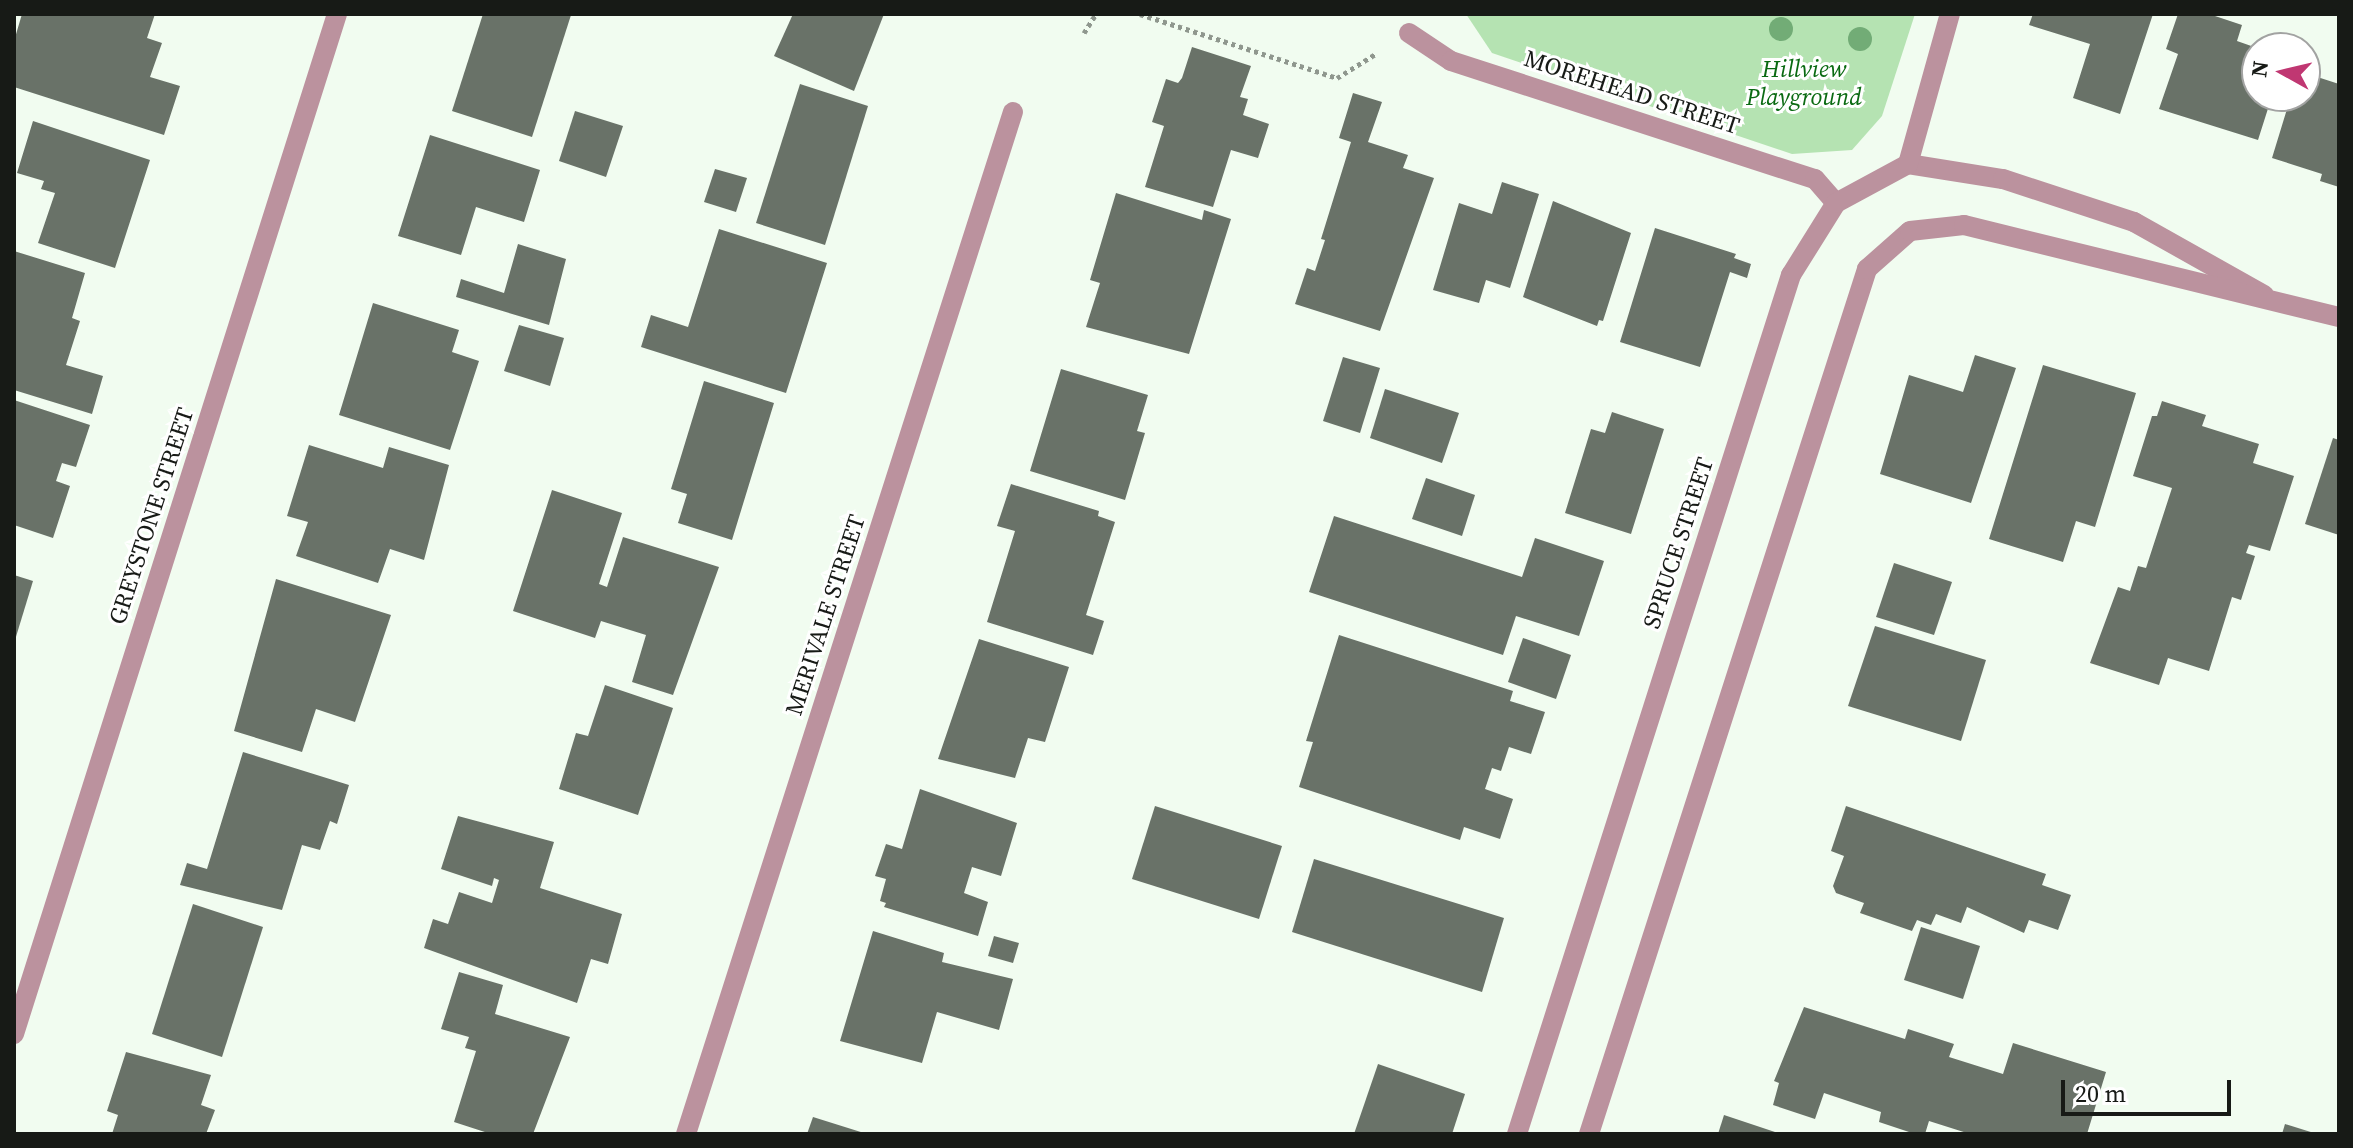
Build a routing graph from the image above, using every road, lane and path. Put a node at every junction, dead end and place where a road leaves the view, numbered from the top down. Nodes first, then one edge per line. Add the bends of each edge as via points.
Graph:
1 (337, 14) edge
2 (1096, 14) edge
3 (1140, 14) edge
4 (1950, 14) edge
5 (1084, 33) dead end
6 (1409, 33) dead end
7 (1337, 78) dead end
8 (1013, 112) dead end
9 (1908, 164) junction
10 (1836, 203) junction
11 (2269, 298) junction
12 (2339, 317) edge
13 (14, 1034) edge
14 (686, 1134) edge
15 (1517, 1134) edge
16 (1589, 1134) edge

1 - 13 street, GREYSTONE STREET
2 - 5 path
3 - 7 path
4 - 9 street
6 - 10 street, MOREHEAD STREET via 1451,61 1815,179
8 - 14 street, MERIVALE STREET
9 - 10 street, SPRUCE STREET
9 - 11 street via 2003,179 2134,222
10 - 15 street, SPRUCE STREET via 1791,275
11 - 12 street
11 - 16 street via 1964,225 1910,231 1867,269

